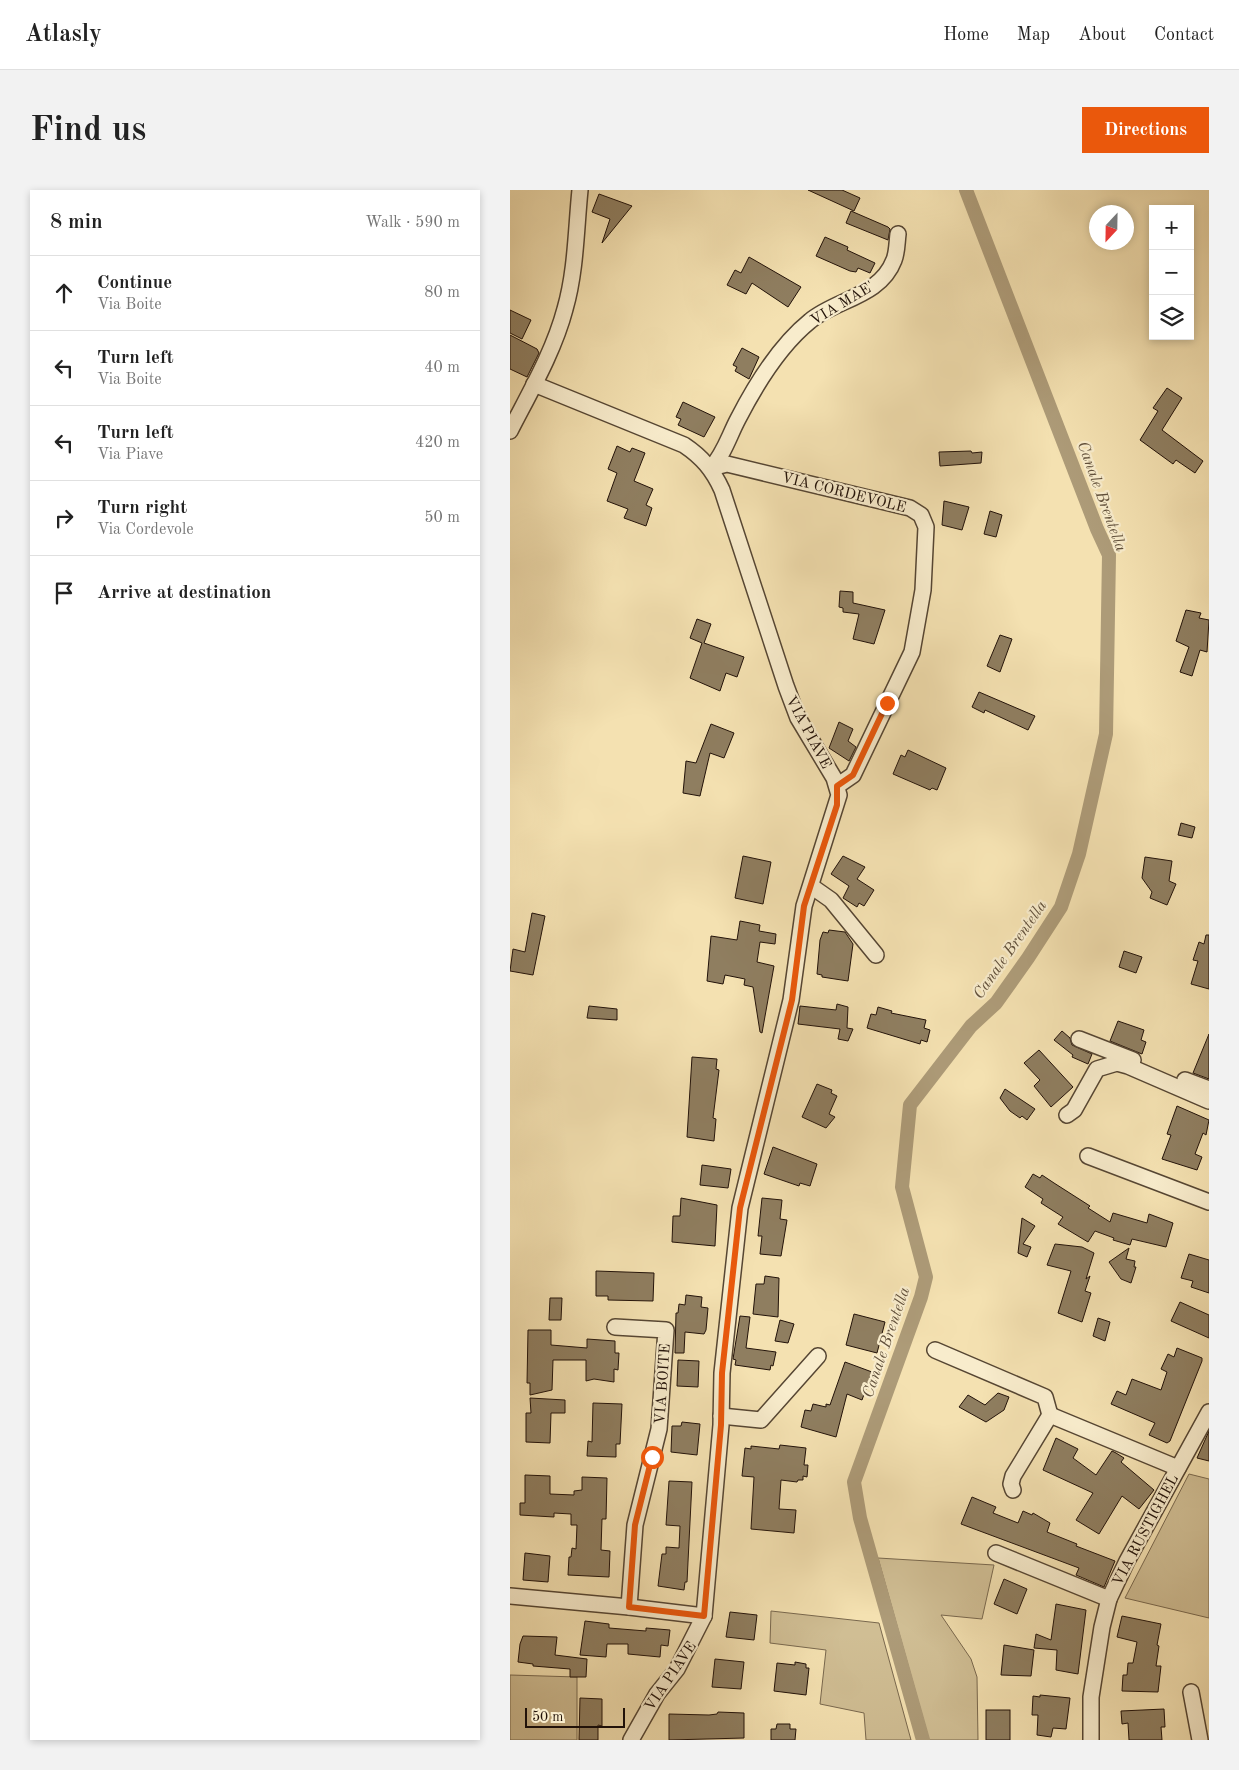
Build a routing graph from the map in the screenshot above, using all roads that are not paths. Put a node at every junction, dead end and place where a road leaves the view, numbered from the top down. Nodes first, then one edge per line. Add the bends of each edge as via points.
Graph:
1 (580, 190) edge
2 (898, 234) dead end
3 (534, 384) junction
4 (510, 432) edge
5 (711, 468) junction
6 (837, 786) junction
7 (811, 886) junction
8 (876, 955) dead end
9 (1079, 1039) dead end
10 (1209, 1090) edge
11 (1209, 1101) edge
12 (1067, 1115) dead end
13 (1088, 1156) dead end
14 (1209, 1202) edge
15 (615, 1327) dead end
16 (935, 1350) dead end
17 (818, 1356) dead end
18 (1209, 1412) edge
19 (1050, 1414) junction
20 (721, 1416) junction
21 (1178, 1468) junction
22 (1013, 1490) dead end
23 (996, 1553) dead end
24 (510, 1596) edge
25 (1109, 1599) junction
26 (629, 1607) junction
27 (704, 1616) junction
28 (1192, 1692) dead end
29 (631, 1740) edge
30 (1091, 1740) edge
31 (1200, 1740) edge

1 - 3 street via 566,308
2 - 5 street, VIA MAE' via 894,260 882,279 869,290 810,320 772,362 738,418 720,458
3 - 4 street
3 - 5 street, VIA PIAVE via 684,445
5 - 6 street, VIA PIAVE via 722,490 798,718
5 - 6 street, VIA CORDEVOLE via 728,464 758,470 910,508 922,515 926,527 924,590 912,652 853,775
6 - 7 street, VIA PIAVE via 837,805
7 - 8 street via 831,900
7 - 20 street, VIA PIAVE via 804,906 792,1000 740,1208 728,1306
9 - 10 street
11 - 12 street via 1117,1063 1097,1069 1074,1110
13 - 14 street
15 - 26 street, VIA BOITE via 666,1330 659,1429 635,1525
16 - 19 street via 1045,1397
17 - 20 street via 761,1420
18 - 21 street, VIA RUSTIGHEL
19 - 21 street, VIA RUSTIGHEL
19 - 22 street via 1013,1476
20 - 27 street, VIA PIAVE
21 - 25 street, VIA RUSTIGHEL
23 - 25 street
24 - 26 street
25 - 30 street, VIA RUSTIGHEL via 1091,1697
26 - 27 street
27 - 29 street, VIA PIAVE via 677,1668 657,1694
28 - 31 street

